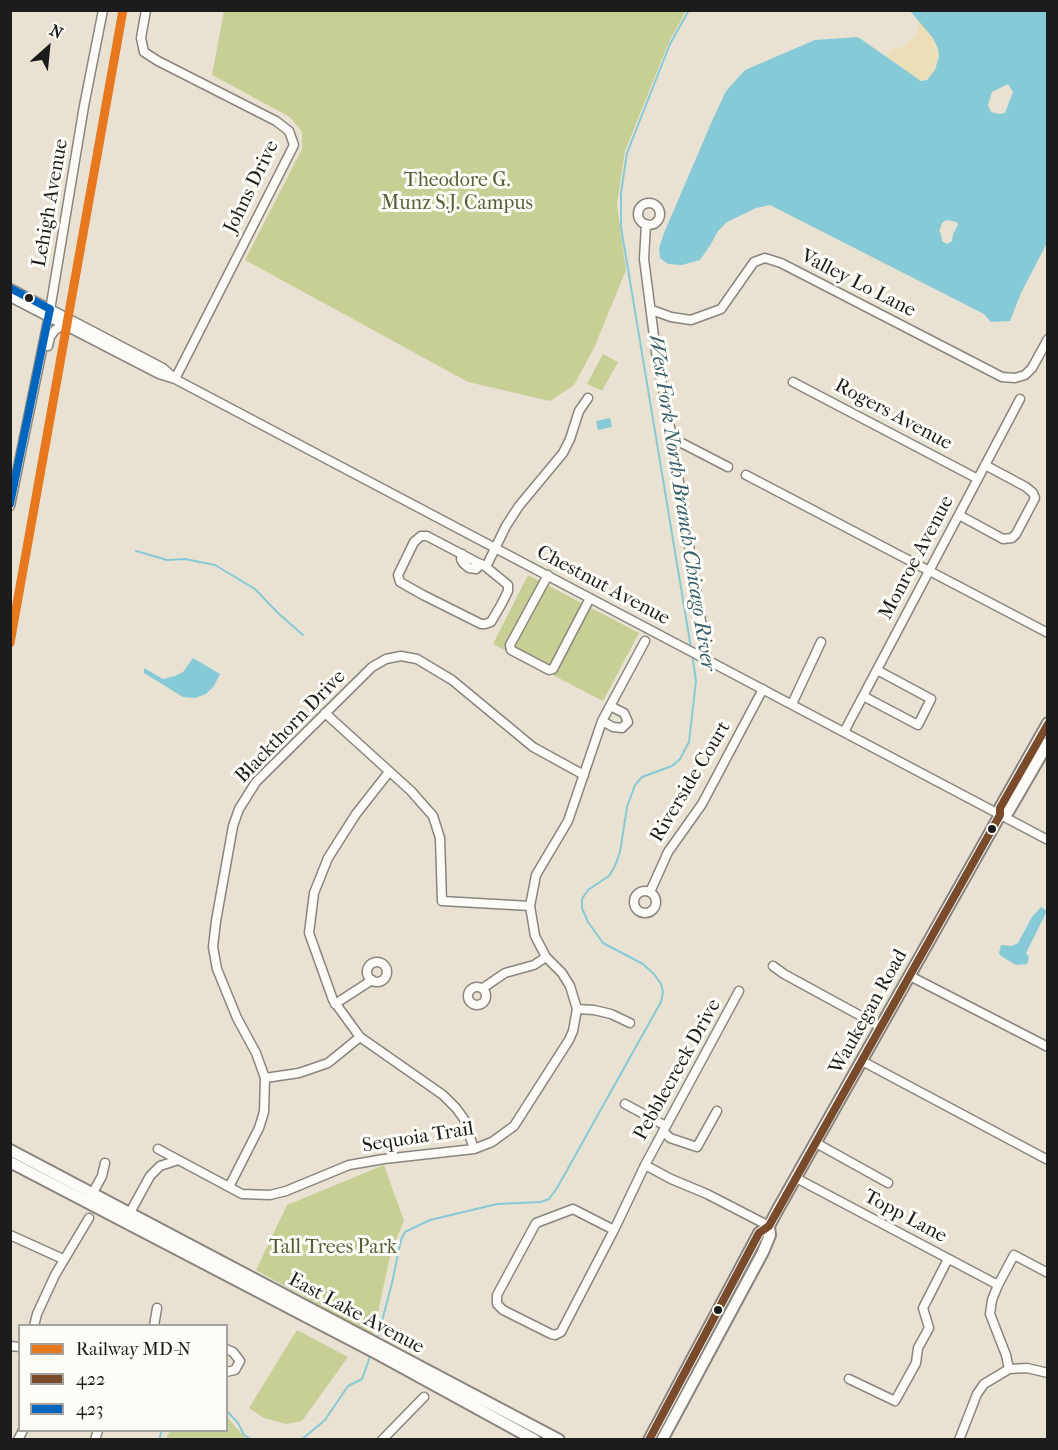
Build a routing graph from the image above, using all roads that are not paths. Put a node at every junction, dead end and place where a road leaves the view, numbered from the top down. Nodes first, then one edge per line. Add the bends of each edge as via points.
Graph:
1 (103, 10) edge
2 (146, 10) edge
3 (646, 224) dead end
4 (10, 288) edge
5 (10, 297) edge
6 (652, 310) junction
7 (50, 312) junction
8 (63, 326) junction
9 (1047, 339) edge
10 (175, 379) junction
11 (793, 382) dead end
12 (588, 398) dead end
13 (1020, 399) dead end
14 (672, 438) junction
15 (21, 452) junction
16 (985, 465) junction
17 (728, 467) dead end
18 (746, 475) dead end
19 (978, 479) junction
20 (10, 506) edge
21 (959, 514) junction
22 (495, 547) junction
23 (483, 566) junction
24 (929, 571) junction
25 (548, 575) junction
26 (590, 598) junction
27 (1047, 633) edge
28 (645, 641) dead end
29 (821, 642) dead end
30 (703, 657) junction
31 (877, 670) junction
32 (763, 689) junction
33 (863, 696) junction
34 (792, 704) junction
35 (610, 706) junction
36 (325, 713) junction
37 (602, 721) junction
38 (1047, 723) edge
39 (844, 732) junction
40 (1047, 743) edge
41 (389, 772) junction
42 (584, 775) junction
43 (1000, 815) junction
44 (1047, 840) edge
45 (650, 892) dead end
46 (530, 906) junction
47 (546, 957) junction
48 (773, 966) dead end
49 (910, 976) junction
50 (372, 980) dead end
51 (483, 988) dead end
52 (740, 992) dead end
53 (335, 1004) junction
54 (577, 1009) junction
55 (630, 1023) dead end
56 (881, 1027) junction
57 (360, 1037) junction
58 (1047, 1047) edge
59 (862, 1061) junction
60 (265, 1078) junction
61 (625, 1104) dead end
62 (717, 1112) dead end
63 (664, 1129) junction
64 (816, 1143) junction
65 (158, 1149) dead end
66 (474, 1149) junction
67 (10, 1150) edge
68 (178, 1160) junction
69 (1047, 1160) edge
70 (10, 1162) edge
71 (105, 1163) dead end
72 (645, 1165) junction
73 (796, 1178) junction
74 (888, 1183) dead end
75 (229, 1187) junction
76 (90, 1198) junction
77 (89, 1218) dead end
78 (127, 1218) junction
79 (769, 1226) junction
80 (614, 1230) junction
81 (10, 1235) edge
82 (63, 1259) junction
83 (948, 1259) junction
84 (1047, 1273) edge
85 (998, 1285) junction
86 (157, 1308) dead end
87 (34, 1324) edge
88 (154, 1324) edge
89 (228, 1350) edge
90 (380, 1351) junction
91 (1009, 1369) junction
92 (228, 1371) edge
93 (1047, 1373) edge
94 (849, 1379) dead end
95 (424, 1397) dead end
96 (382, 1440) edge
97 (536, 1440) edge
98 (559, 1440) edge
99 (649, 1440) edge
100 (662, 1440) edge
101 (959, 1440) edge

1 - 7 street, Lehigh Avenue
2 - 10 street, Johns Drive via 141,38 144,52 276,121 289,131 294,145
3 - 6 street via 644,258
4 - 7 street, Chestnut Avenue
5 - 7 street, Chestnut Avenue
6 - 9 street, Valley Lo Lane via 691,320 721,309 754,261 765,258 1002,377 1025,375
6 - 14 street
7 - 8 street, Chestnut Avenue
7 - 10 street, Chestnut Avenue via 163,368
7 - 15 street, Lehigh Avenue
8 - 10 street, Chestnut Avenue
8 - 15 street via 50,337 30,438
10 - 22 street, Chestnut Avenue
11 - 19 street, Rogers Avenue
12 - 22 street via 563,453 519,506
13 - 16 street, Monroe Avenue
14 - 17 street
14 - 30 street
15 - 20 street, Lehigh Avenue
16 - 19 street, Monroe Avenue
16 - 21 street via 1033,493 1035,498 1017,534 1003,539
18 - 24 street
19 - 21 street, Monroe Avenue
21 - 24 street, Monroe Avenue
22 - 23 street
22 - 25 street, Chestnut Avenue
23 - 23 street via 421,536 398,572 399,580 481,624 491,621 508,591 505,580
24 - 27 street
24 - 31 street, Monroe Avenue
25 - 26 street, Chestnut Avenue
25 - 26 street via 510,645 511,650 553,669
26 - 30 street, Chestnut Avenue
28 - 35 street
29 - 34 street
30 - 32 street, Chestnut Avenue
31 - 33 street, Monroe Avenue
31 - 33 street via 931,699 918,725
32 - 34 street, Chestnut Avenue
32 - 45 street, Riverside Court via 702,804 668,852
33 - 39 street, Monroe Avenue
34 - 39 street, Chestnut Avenue
35 - 37 street
35 - 37 street via 624,713 626,725 613,727
36 - 41 street
36 - 42 street, Blackthorn Drive via 386,659 417,659 452,680 533,747
36 - 60 street, Blackthorn Drive via 256,782 238,809 216,921 213,947 217,969
37 - 42 street
38 - 43 main road, Waukegan Road via 1000,808
39 - 43 street, Chestnut Avenue
40 - 43 main road, Waukegan Road via 1008,812
41 - 46 street via 433,816 440,838 442,901
41 - 53 street via 328,858 314,893 309,933
42 - 46 street via 568,821 536,875
43 - 44 street, Chestnut Avenue
43 - 49 main road, Waukegan Road
46 - 47 street via 535,936
47 - 51 street via 534,965 505,973
47 - 54 street via 570,986
48 - 56 street
49 - 56 main road, Waukegan Road
49 - 58 street
50 - 53 street
52 - 63 street, Pebblecreek Drive
53 - 57 street
54 - 55 street via 611,1014
54 - 66 street, Sequoia Trail via 569,1040 524,1113 502,1135
56 - 59 main road, Waukegan Road
57 - 60 street via 328,1063 299,1073
57 - 66 street via 444,1095 464,1119
59 - 64 main road, Waukegan Road
59 - 69 street
60 - 75 street, Blackthorn Drive via 264,1112 259,1128
61 - 63 street
62 - 63 street via 697,1147 670,1137
63 - 72 street, Pebblecreek Drive
64 - 73 main road, Waukegan Road
64 - 74 street
65 - 68 street, Sequoia Trail
66 - 75 street, Sequoia Trail via 349,1165 270,1195 242,1194
67 - 76 main road, East Lake Avenue
68 - 75 street, Sequoia Trail
68 - 78 street via 160,1166 150,1176
70 - 76 main road, East Lake Avenue
71 - 76 street
72 - 79 street, Pebblecreek Drive
72 - 80 street, Pebblecreek Drive
73 - 79 main road, Waukegan Road
73 - 83 street, Topp Lane
76 - 78 main road, East Lake Avenue
77 - 82 street
78 - 90 main road, East Lake Avenue
79 - 99 main road, Waukegan Road via 759,1233
79 - 100 main road, Waukegan Road via 771,1235 763,1252
80 - 80 street, Pebblecreek Drive via 573,1209 536,1223 496,1301 503,1310 558,1334
81 - 82 street
82 - 87 street
83 - 85 street, Topp Lane
83 - 94 street via 922,1308 929,1328 895,1401
84 - 85 street via 1014,1255
85 - 91 street via 990,1314
86 - 88 street
89 - 92 street via 240,1361 235,1370
90 - 97 main road, East Lake Avenue
90 - 98 main road, East Lake Avenue
91 - 93 street
91 - 101 street via 984,1384
95 - 96 street

